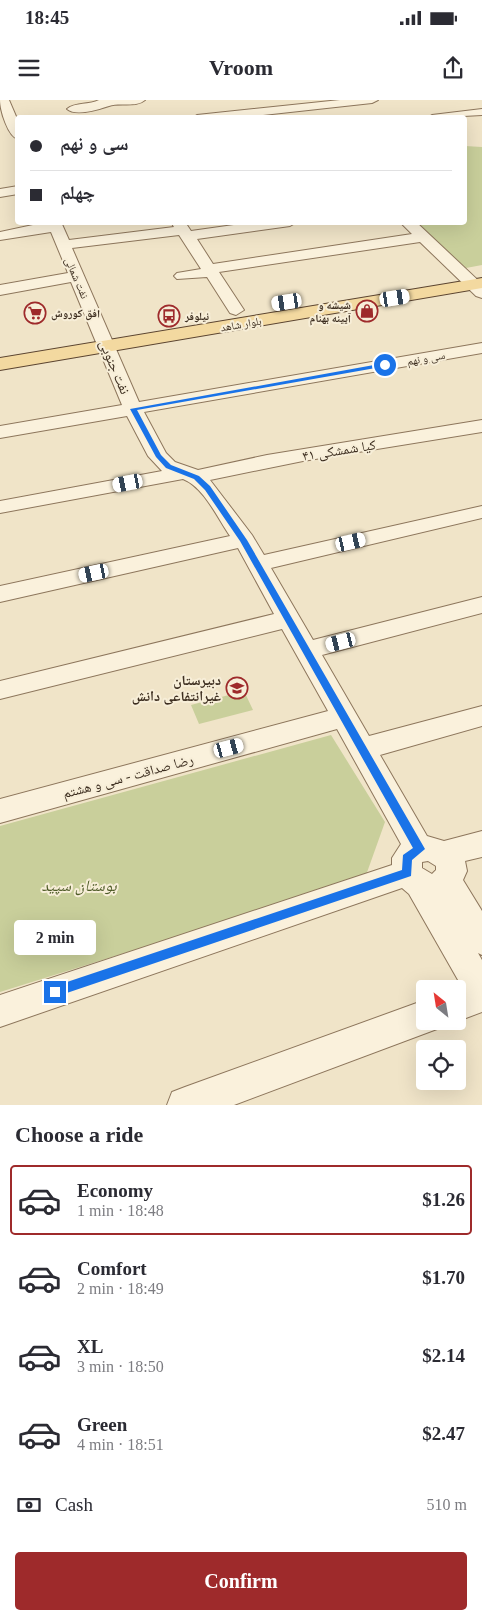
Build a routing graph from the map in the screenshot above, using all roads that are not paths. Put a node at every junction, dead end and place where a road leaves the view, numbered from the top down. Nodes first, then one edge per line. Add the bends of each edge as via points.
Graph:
1 (139, 100) edge
2 (275, 100) edge
3 (372, 100) edge
4 (100, 103) edge
5 (3, 105) edge
6 (73, 108) dead end
7 (284, 108) junction
8 (482, 112) edge
9 (108, 115) edge
10 (223, 115) edge
11 (291, 115) edge
12 (457, 115) edge
13 (15, 140) edge
14 (15, 190) edge
15 (0, 193) edge
16 (55, 225) edge
17 (250, 225) edge
18 (410, 225) edge
19 (183, 230) edge
20 (0, 236) edge
21 (423, 237) junction
22 (63, 245) junction
23 (210, 271) junction
24 (76, 276) junction
25 (182, 276) dead end
26 (476, 281) edge
27 (0, 290) edge
28 (236, 310) junction
29 (103, 340) junction
30 (482, 348) edge
31 (0, 350) edge
32 (0, 364) edge
33 (133, 409) junction
34 (482, 426) edge
35 (0, 432) edge
36 (196, 479) junction
37 (0, 508) edge
38 (482, 512) edge
39 (244, 540) junction
40 (257, 564) junction
41 (0, 594) edge
42 (482, 605) edge
43 (288, 619) junction
44 (306, 651) junction
45 (0, 690) edge
46 (482, 716) edge
47 (344, 717) junction
48 (362, 749) junction
49 (0, 811) edge
50 (482, 844) edge
51 (482, 856) edge
52 (432, 869) junction
53 (482, 940) edge
54 (482, 991) edge
55 (482, 996) edge
56 (466, 1002) edge
57 (0, 1011) edge
58 (416, 1020) edge
59 (185, 1105) edge

1 - 4 street
2 - 7 street
3 - 7 street
4 - 6 street
4 - 9 street
5 - 13 street
7 - 10 street
7 - 11 street
8 - 12 street
14 - 15 street
16 - 20 street
16 - 22 street, نفت شمالی
17 - 19 street
18 - 21 street
19 - 22 street
19 - 23 street
21 - 23 street
21 - 26 street
22 - 24 street, نفت شمالی
23 - 25 street
23 - 28 street
24 - 27 street
24 - 29 street, نفت شمالی
26 - 28 main road, بلوار شاهد
26 - 29 main road, بلوار شاهد
28 - 29 main road, بلوار شاهد
29 - 31 main road, بلوار شاهد
29 - 32 main road, بلوار شاهد
29 - 33 street, نفت جنوبی
30 - 33 street, سی و نهم
33 - 35 street, سی و نهم
33 - 36 street, نفت جنوبی via 158,456 168,466
34 - 36 street via 333,461
36 - 37 street
36 - 39 street, نفت جنوبی
38 - 40 street
39 - 40 street, نفت جنوبی
39 - 41 street
40 - 43 street, نفت جنوبی
42 - 44 street
43 - 44 street, نفت جنوبی
43 - 45 street
44 - 47 street, نفت جنوبی
46 - 48 street
47 - 48 street, نفت جنوبی
47 - 49 street, رضا صداقت - سی و هشتم
48 - 52 street, نفت جنوبی
50 - 52 street
51 - 52 street
52 - 53 street
52 - 54 street
52 - 57 street
55 - 56 street
58 - 59 street

